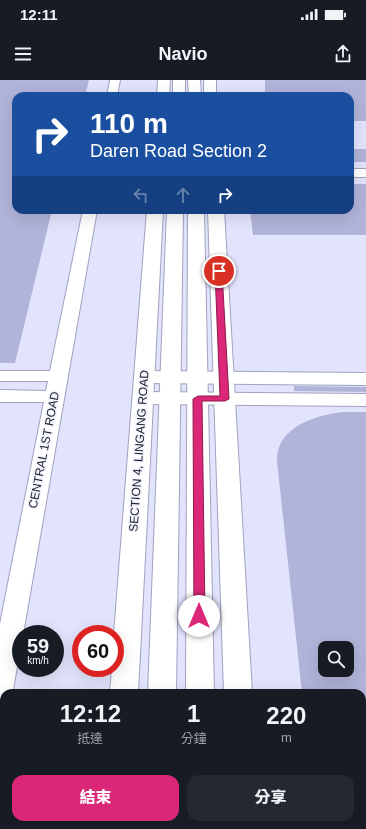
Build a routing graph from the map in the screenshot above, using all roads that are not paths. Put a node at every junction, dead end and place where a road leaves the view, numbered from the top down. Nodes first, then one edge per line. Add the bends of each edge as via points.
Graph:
1 (115, 80) edge
2 (164, 80) edge
3 (179, 80) edge
4 (194, 80) edge
5 (210, 80) edge
6 (113, 92) edge
7 (163, 92) edge
8 (178, 92) edge
9 (195, 92) edge
10 (210, 92) edge
11 (354, 173) edge
12 (366, 173) edge
13 (89, 214) edge
14 (155, 214) edge
15 (175, 214) edge
16 (196, 214) edge
17 (216, 214) edge
18 (0, 376) edge
19 (58, 376) junction
20 (366, 379) edge
21 (144, 388) junction
22 (170, 388) junction
23 (197, 388) junction
24 (224, 388) junction
25 (0, 396) edge
26 (54, 397) junction
27 (366, 400) edge
28 (0, 689) edge
29 (124, 689) edge
30 (162, 689) edge
31 (200, 689) edge
32 (238, 689) edge

1 - 6 street
2 - 7 main road
3 - 8 main road
4 - 9 main road
5 - 10 main road
11 - 12 street
13 - 19 street, CENTRAL 1ST ROAD
14 - 21 main road, SECTION 4, LINGANG ROAD
15 - 22 main road
16 - 23 main road
17 - 24 main road
18 - 19 street
19 - 26 street, CENTRAL 1ST ROAD
20 - 24 main road
21 - 22 main road
21 - 29 main road, SECTION 4, LINGANG ROAD
22 - 23 main road
22 - 30 main road
23 - 24 main road
23 - 31 main road
24 - 27 main road
24 - 32 main road
25 - 26 street
26 - 28 street, CENTRAL 1ST ROAD

